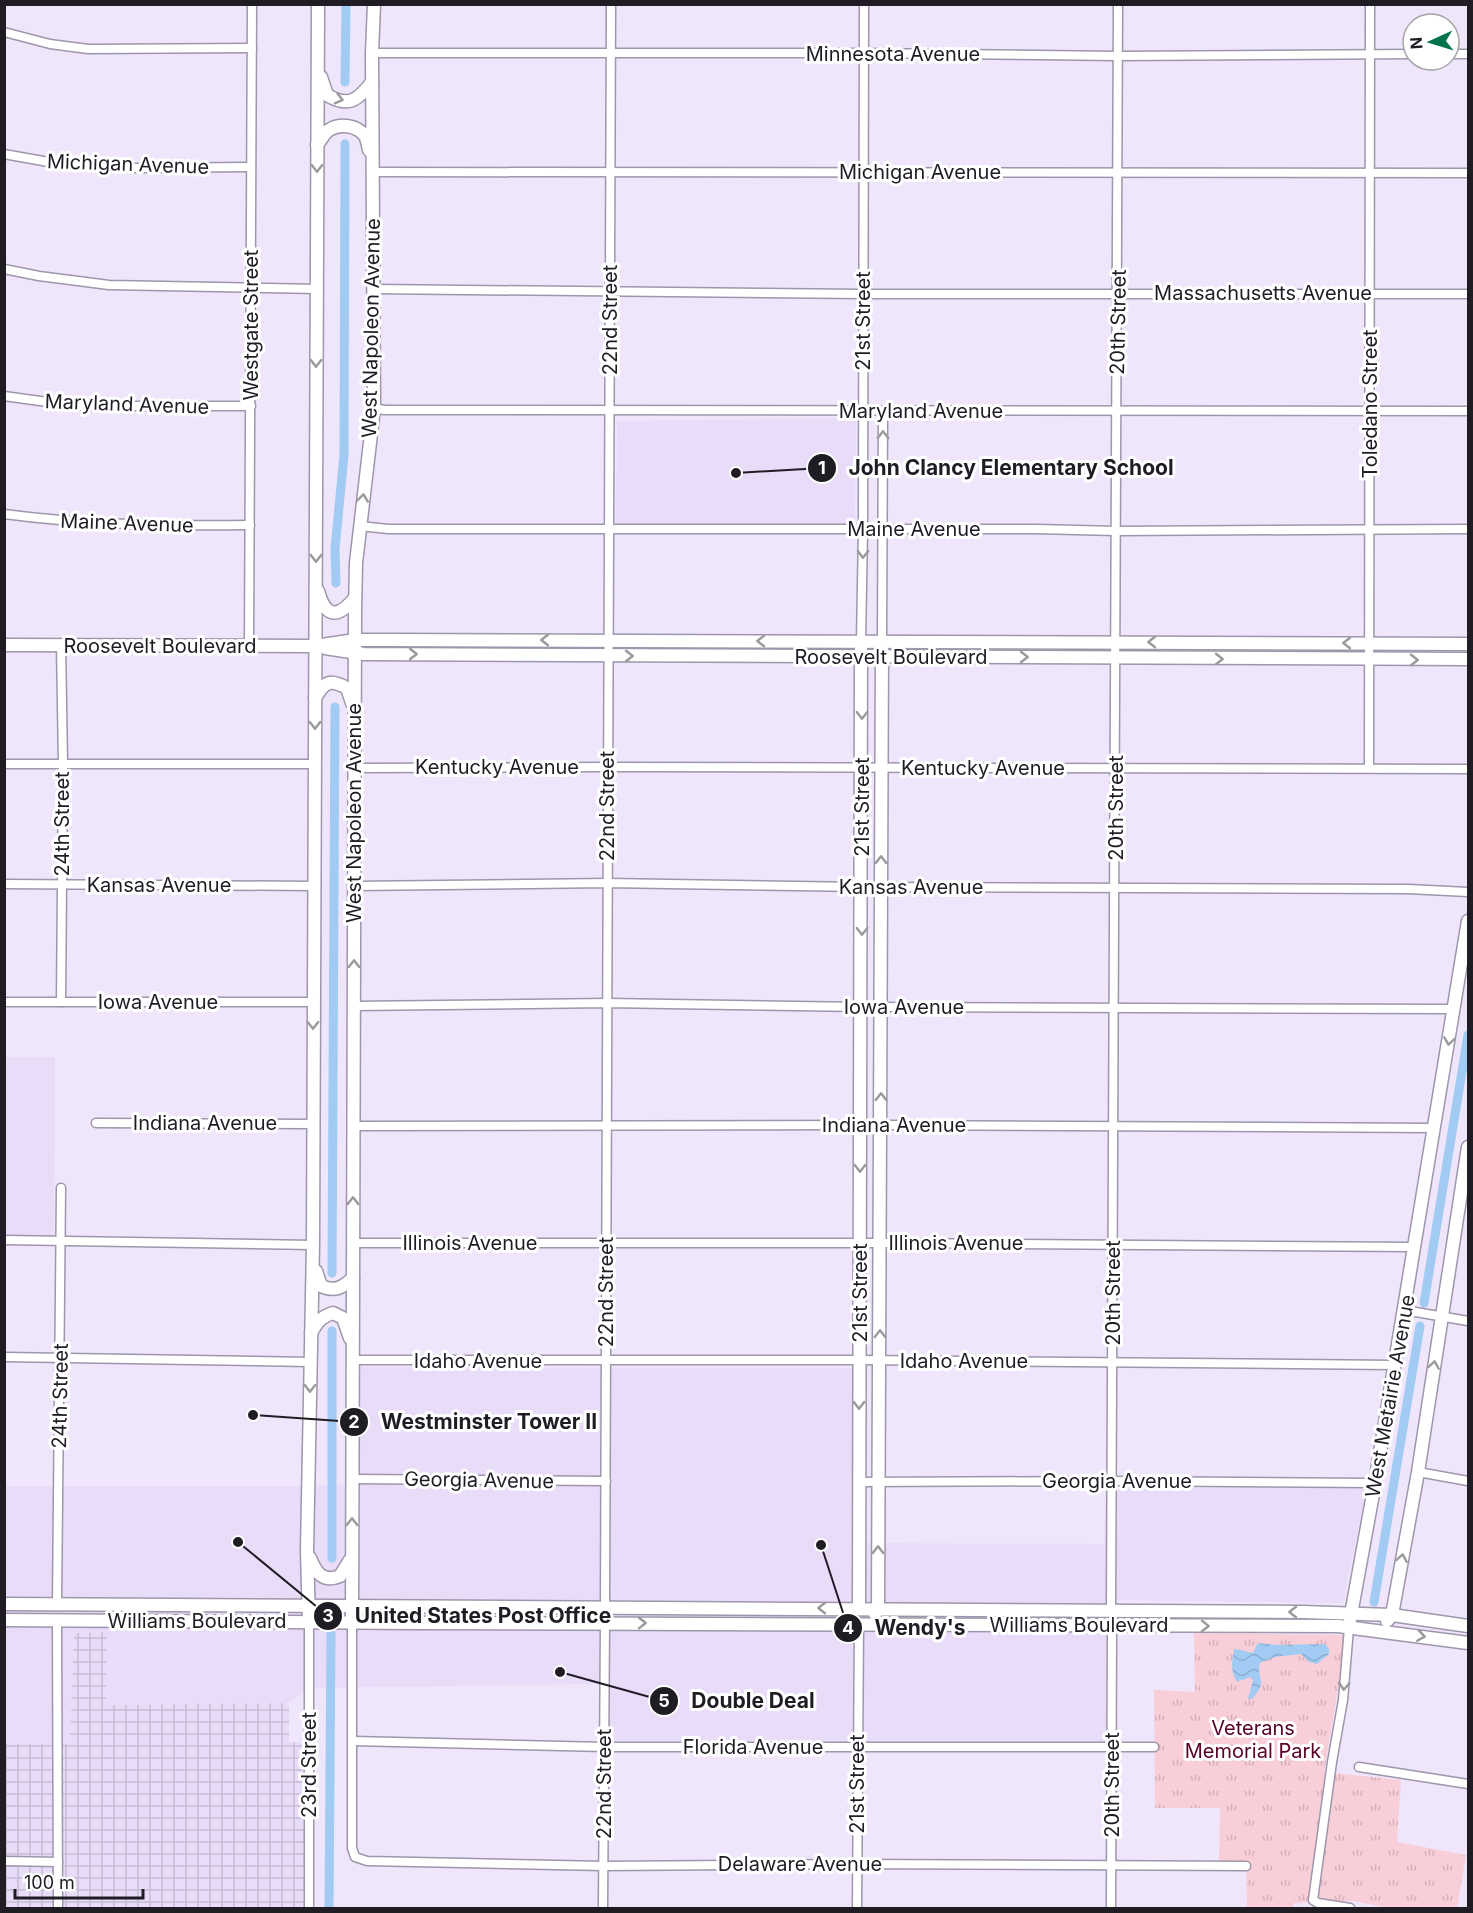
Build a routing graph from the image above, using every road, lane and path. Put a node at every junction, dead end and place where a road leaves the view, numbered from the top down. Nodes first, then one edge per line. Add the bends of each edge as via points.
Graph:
1 (252, 4) edge
2 (318, 4) edge
3 (374, 4) edge
4 (611, 4) edge
5 (864, 4) edge
6 (1119, 4) edge
7 (1370, 4) edge
8 (4, 32) edge
9 (252, 48) junction
10 (611, 52) junction
11 (372, 53) junction
12 (863, 53) junction
13 (1371, 54) junction
14 (1401, 54) edge
15 (1118, 56) junction
16 (317, 68) junction
17 (372, 82) junction
18 (317, 145) junction
19 (4, 154) edge
20 (372, 166) junction
21 (251, 167) junction
22 (611, 172) junction
23 (863, 172) junction
24 (1118, 173) junction
25 (1371, 173) junction
26 (1468, 173) edge
27 (4, 269) edge
28 (251, 287) junction
29 (317, 289) junction
30 (374, 289) junction
31 (610, 291) junction
32 (1371, 293) junction
33 (863, 294) junction
34 (1118, 294) junction
35 (1468, 294) edge
36 (4, 396) edge
37 (251, 406) junction
38 (374, 408) junction
39 (609, 411) junction
40 (1116, 411) junction
41 (1370, 411) junction
42 (1468, 411) edge
43 (863, 412) junction
44 (883, 412) junction
45 (4, 514) edge
46 (250, 525) junction
47 (360, 526) junction
48 (609, 529) junction
49 (882, 529) junction
50 (1370, 529) junction
51 (1468, 529) edge
52 (863, 530) junction
53 (1116, 531) junction
54 (315, 581) junction
55 (355, 598) junction
56 (355, 640) junction
57 (609, 640) junction
58 (861, 641) junction
59 (882, 641) junction
60 (1116, 642) junction
61 (1369, 644) junction
62 (1468, 644) edge
63 (4, 645) edge
64 (61, 645) junction
65 (249, 645) junction
66 (315, 646) junction
67 (355, 654) junction
68 (608, 656) junction
69 (861, 656) junction
70 (882, 656) junction
71 (1116, 658) junction
72 (1468, 659) edge
73 (1369, 660) junction
74 (315, 698) junction
75 (355, 713) junction
76 (4, 764) edge
77 (63, 764) junction
78 (315, 764) junction
79 (608, 767) junction
80 (862, 767) junction
81 (353, 768) junction
82 (881, 768) junction
83 (1369, 768) junction
84 (1115, 769) junction
85 (1468, 769) edge
86 (607, 883) junction
87 (4, 884) edge
88 (62, 884) junction
89 (314, 886) junction
90 (354, 886) junction
91 (881, 886) junction
92 (862, 887) junction
93 (1115, 888) junction
94 (1468, 892) edge
95 (1468, 921) edge
96 (4, 1002) edge
97 (61, 1002) junction
98 (312, 1002) junction
99 (607, 1003) junction
100 (353, 1006) junction
101 (881, 1006) junction
102 (861, 1007) junction
103 (1114, 1008) junction
104 (1454, 1009) junction
105 (96, 1123) dead end
106 (313, 1124) junction
107 (607, 1125) junction
108 (861, 1125) junction
109 (881, 1125) junction
110 (353, 1126) junction
111 (1114, 1126) junction
112 (1434, 1128) junction
113 (1468, 1147) edge
114 (61, 1188) dead end
115 (1463, 1210) edge
116 (4, 1240) edge
117 (61, 1240) junction
118 (353, 1243) junction
119 (606, 1243) junction
120 (860, 1243) junction
121 (881, 1243) junction
122 (1114, 1244) junction
123 (312, 1245) junction
124 (1415, 1247) junction
125 (312, 1262) junction
126 (353, 1278) junction
127 (1404, 1310) junction
128 (1441, 1317) junction
129 (1468, 1321) edge
130 (311, 1334) junction
131 (353, 1344) junction
132 (4, 1357) edge
133 (60, 1357) junction
134 (353, 1360) junction
135 (859, 1360) junction
136 (606, 1361) junction
137 (880, 1361) junction
138 (310, 1362) junction
139 (1113, 1362) junction
140 (1395, 1365) junction
141 (1418, 1472) junction
142 (352, 1479) junction
143 (606, 1481) junction
144 (1112, 1481) junction
145 (858, 1482) junction
146 (879, 1482) junction
147 (1468, 1482) edge
148 (1375, 1483) junction
149 (307, 1551) junction
150 (352, 1557) junction
151 (4, 1604) edge
152 (57, 1604) junction
153 (95, 1605) junction
154 (309, 1606) junction
155 (352, 1606) junction
156 (605, 1608) junction
157 (632, 1608) junction
158 (859, 1609) junction
159 (878, 1609) junction
160 (1111, 1611) junction
161 (1154, 1611) junction
162 (1351, 1613) junction
163 (1392, 1615) junction
164 (8, 1620) edge
165 (57, 1620) junction
166 (309, 1622) junction
167 (352, 1623) junction
168 (605, 1623) junction
169 (829, 1623) junction
170 (860, 1624) junction
171 (1083, 1624) junction
172 (1112, 1625) junction
173 (1468, 1626) edge
174 (1349, 1628) junction
175 (1374, 1630) junction
176 (1468, 1643) edge
177 (352, 1742) junction
178 (604, 1746) junction
179 (1112, 1747) junction
180 (1154, 1747) dead end
181 (857, 1748) junction
182 (1359, 1767) dead end
183 (1468, 1784) edge
184 (4, 1861) edge
185 (58, 1862) junction
186 (857, 1864) junction
187 (1112, 1865) junction
188 (604, 1866) junction
189 (1246, 1866) dead end
190 (58, 1908) edge
191 (309, 1908) edge
192 (603, 1908) edge
193 (857, 1908) edge
194 (1111, 1908) edge
195 (1350, 1908) edge

1 - 9 street, Westgate Street
2 - 16 main road, West Napoleon Avenue
3 - 11 main road, West Napoleon Avenue
4 - 10 street, 22nd Street
5 - 12 street, 21st Street
6 - 15 street, 20th Street
7 - 13 street, Toledano Street
8 - 9 street via 88,49
9 - 21 street, Westgate Street
10 - 11 street, Minnesota Avenue
10 - 12 street, Minnesota Avenue
10 - 22 street, 22nd Street
11 - 17 main road, West Napoleon Avenue
12 - 15 street, Minnesota Avenue
12 - 23 street, 21st Street
13 - 14 street, Minnesota Avenue
13 - 15 street, Minnesota Avenue
13 - 25 street, Toledano Street
15 - 24 street, 20th Street
16 -> 17 main road via 327,95 338,101 357,98
16 - 18 main road, West Napoleon Avenue
17 - 20 main road, West Napoleon Avenue
18 - 20 main road via 336,126 356,128 365,136
18 -> 29 main road, West Napoleon Avenue
19 - 21 street, Michigan Avenue via 54,163 122,167
20 - 22 street, Michigan Avenue
20 - 30 main road, West Napoleon Avenue
21 - 28 street, Westgate Street
22 - 23 street, Michigan Avenue
22 - 31 street, 22nd Street
23 - 24 street, Michigan Avenue
23 - 33 street, 21st Street
24 - 25 street, Michigan Avenue
24 - 34 street, 20th Street
25 - 26 street, Michigan Avenue
25 - 32 street, Toledano Street
27 - 28 street via 109,285
28 - 29 street
28 - 37 street, Westgate Street
29 -> 54 main road, West Napoleon Avenue
30 - 31 street, Massachusetts Avenue
30 - 38 main road, West Napoleon Avenue
31 - 33 street, Massachusetts Avenue
31 - 39 street, 22nd Street
32 - 34 street, Massachusetts Avenue
32 - 35 street, Massachusetts Avenue
32 - 41 street, Toledano Street
33 - 34 street, Massachusetts Avenue
33 - 43 street, 21st Street
34 - 40 street, 20th Street
36 - 37 street, Maryland Avenue via 76,406
37 - 46 street, Westgate Street
38 - 39 street, Maryland Avenue
47 -> 38 main road, West Napoleon Avenue
39 - 43 street, Maryland Avenue
39 - 48 street, 22nd Street
40 - 41 street, Maryland Avenue
40 - 44 street, Maryland Avenue
40 - 53 street, 20th Street
41 - 42 street, Maryland Avenue
41 - 50 street, Toledano Street
43 - 44 street, Maryland Avenue
43 - 52 street, 21st Street
49 -> 44 street, 21st Street
45 - 46 street, Maine Avenue via 150,526
46 - 65 street, Westgate Street
47 - 48 street, Maine Avenue
47 - 55 main road, West Napoleon Avenue
48 - 52 street, Maine Avenue
48 - 57 street, 22nd Street
49 - 52 street, Maine Avenue
49 - 53 street, Maine Avenue
49 - 59 street, 21st Street
50 - 51 street, Maine Avenue
50 - 53 street, Maine Avenue
50 - 61 street, Toledano Street
52 -> 58 street, 21st Street
53 - 60 street, 20th Street
54 - 55 main road via 322,604 331,612 345,609
54 - 66 main road, West Napoleon Avenue
55 - 56 main road, West Napoleon Avenue
57 -> 56 main road, Roosevelt Boulevard
56 - 66 main road, Roosevelt Boulevard
56 - 67 main road, West Napoleon Avenue
58 -> 57 main road, Roosevelt Boulevard
57 - 68 street, 22nd Street
58 - 59 main road, Roosevelt Boulevard
58 - 69 main road, 21st Street
59 - 60 main road, Roosevelt Boulevard
59 - 70 main road, 21st Street
61 -> 60 main road, Roosevelt Boulevard
60 - 71 street, 20th Street
61 - 62 main road, Roosevelt Boulevard
61 - 73 street, Toledano Street
63 - 64 main road, Roosevelt Boulevard
64 - 65 main road, Roosevelt Boulevard
64 - 77 street, 24th Street
65 - 66 main road, Roosevelt Boulevard
66 - 67 main road, Roosevelt Boulevard
66 - 74 main road, West Napoleon Avenue
67 -> 68 main road, Roosevelt Boulevard
67 - 75 main road, West Napoleon Avenue
68 -> 69 main road, Roosevelt Boulevard
68 - 79 street, 22nd Street
69 - 70 main road, Roosevelt Boulevard
69 -> 80 main road, 21st Street
70 -> 71 main road, Roosevelt Boulevard
70 - 82 main road, 21st Street
71 -> 73 main road, Roosevelt Boulevard
71 - 84 street, 20th Street
73 -> 72 main road, Roosevelt Boulevard
73 - 83 street, Toledano Street
74 - 75 main road via 321,687 336,682 347,688
74 -> 78 main road, West Napoleon Avenue
75 - 81 main road, West Napoleon Avenue
76 - 77 street
77 - 78 street
77 - 88 street, 24th Street
78 - 89 main road, West Napoleon Avenue
79 - 80 street, Kentucky Avenue
79 - 81 street, Kentucky Avenue
79 - 86 street, 22nd Street
80 - 82 street, Kentucky Avenue
80 - 92 main road, 21st Street
81 - 90 main road, West Napoleon Avenue
82 - 84 street, Kentucky Avenue
91 -> 82 main road, 21st Street
83 - 84 street, Kentucky Avenue
83 - 85 street, Kentucky Avenue
84 - 93 street, 20th Street
86 - 90 street, Kansas Avenue
86 - 92 street, Kansas Avenue
86 - 99 street, 22nd Street
87 - 88 street, Kansas Avenue
88 - 89 street, Kansas Avenue
88 - 97 street, 24th Street
89 - 98 main road, West Napoleon Avenue
100 -> 90 main road, West Napoleon Avenue
91 - 92 street, Kansas Avenue
91 - 93 street, Kansas Avenue
91 - 101 main road, 21st Street
92 -> 102 main road, 21st Street
93 - 94 street, Kansas Avenue
93 - 103 street, 20th Street
95 - 104 main road, West Metairie Avenue
96 - 97 street, Iowa Avenue
97 - 98 street, Iowa Avenue
98 -> 106 main road, West Napoleon Avenue
99 - 100 street, Iowa Avenue
99 - 102 street, Iowa Avenue
99 - 107 street, 22nd Street
100 - 110 main road, West Napoleon Avenue
101 - 102 street, Iowa Avenue
101 - 103 street, Iowa Avenue
109 -> 101 main road, 21st Street
102 - 108 main road, 21st Street
103 - 104 street, Iowa Avenue
103 - 111 street, 20th Street
104 -> 112 main road, West Metairie Avenue
105 - 106 street, Indiana Avenue
106 - 123 main road, West Napoleon Avenue
107 - 108 street, Indiana Avenue
107 - 110 street, Indiana Avenue
107 - 119 street, 22nd Street
108 - 109 street, Indiana Avenue
108 -> 120 main road, 21st Street
109 - 111 street, Indiana Avenue
109 - 121 main road, 21st Street
118 -> 110 main road, West Napoleon Avenue
111 - 112 street, Indiana Avenue
111 - 122 street, 20th Street
112 - 124 main road, West Metairie Avenue
113 - 115 main road, West Metairie Avenue
114 - 117 street, 24th Street
115 - 128 main road, West Metairie Avenue
116 - 117 street
117 - 123 street
117 - 133 street, 24th Street
118 - 119 street, Illinois Avenue
118 - 126 main road, West Napoleon Avenue
119 - 120 street, Illinois Avenue
119 - 136 street, 22nd Street
120 - 121 street, Illinois Avenue
120 - 135 main road, 21st Street
121 - 122 street, Illinois Avenue
137 -> 121 main road, 21st Street
122 - 124 street, Illinois Avenue
122 - 139 street, 20th Street
123 - 125 main road, West Napoleon Avenue
124 - 127 main road, West Metairie Avenue
125 - 126 main road via 321,1286 344,1287
125 - 130 main road, West Napoleon Avenue
126 - 131 main road, West Napoleon Avenue
127 - 128 street
127 - 140 main road, West Metairie Avenue
128 - 129 street
141 -> 128 main road, West Metairie Avenue
130 - 131 main road via 317,1321 333,1313 342,1318
130 - 138 main road, West Napoleon Avenue
131 - 134 main road, West Napoleon Avenue
132 - 133 street
133 - 138 street
133 - 152 street, 24th Street
134 - 136 street, Idaho Avenue
134 - 142 main road, West Napoleon Avenue
135 - 136 street, Idaho Avenue
135 - 137 street, Idaho Avenue
135 -> 145 main road, 21st Street
136 - 143 street, 22nd Street
137 - 139 street, Idaho Avenue
137 - 146 main road, 21st Street
138 -> 149 main road, West Napoleon Avenue
139 - 140 street, Idaho Avenue
139 - 144 street, 20th Street
140 - 148 main road, West Metairie Avenue
141 - 147 street
163 -> 141 main road, West Metairie Avenue
142 - 143 street, Georgia Avenue
150 -> 142 main road, West Napoleon Avenue
143 - 156 street, 22nd Street
144 - 146 street, Georgia Avenue
144 - 148 street, Georgia Avenue
144 - 160 street, 20th Street
145 - 146 street, Georgia Avenue
145 - 158 main road, 21st Street
159 -> 146 main road, 21st Street
148 - 162 main road, West Metairie Avenue
149 - 150 main road via 316,1571 327,1579 340,1576
149 - 154 main road, West Napoleon Avenue
150 - 155 main road, West Napoleon Avenue
151 - 152 main road, Williams Boulevard
152 - 153 main road, Williams Boulevard
152 - 164 main road via 45,1614 19,1615
153 - 154 main road, Williams Boulevard
153 - 165 main road
154 - 155 main road, Williams Boulevard
154 - 166 main road, West Napoleon Avenue
155 - 156 main road, Williams Boulevard
155 - 167 main road, West Napoleon Avenue
156 - 157 main road, Williams Boulevard
158 -> 157 main road, Williams Boulevard
157 - 168 main road via 617,1612
158 - 159 main road, Williams Boulevard
159 - 160 main road, Williams Boulevard
159 - 169 main road via 874,1616
160 - 161 main road, Williams Boulevard
160 - 171 main road via 1108,1616 1091,1618
162 -> 161 main road, Williams Boulevard
161 - 172 main road via 1144,1617 1126,1617
162 - 163 main road, Williams Boulevard
162 - 174 main road, West Metairie Avenue
163 - 173 main road, Williams Boulevard
163 - 175 main road via 1385,1625
164 - 165 main road, Williams Boulevard
165 - 166 main road, Williams Boulevard
165 - 185 street
166 - 167 main road, Williams Boulevard
166 - 191 street, 23rd Street
167 - 168 main road, Williams Boulevard
167 - 177 street
168 -> 169 main road, Williams Boulevard
168 - 178 street, 22nd Street
169 - 170 main road, Williams Boulevard
170 - 171 main road, Williams Boulevard
170 - 181 street, 21st Street
171 - 172 main road, Williams Boulevard
172 -> 174 main road, Williams Boulevard
172 - 179 street, 20th Street
174 - 175 main road, Williams Boulevard
174 -> 195 street, West Metairie Avenue via 1343,1700 1313,1900
175 -> 176 main road, Williams Boulevard
177 - 178 street, Florida Avenue
177 - 188 street, Delaware Avenue via 355,1857 370,1862
178 - 181 street, Florida Avenue
178 - 188 street, 22nd Street
179 - 180 street, Florida Avenue
179 - 181 street, Florida Avenue
179 - 187 street, 20th Street
181 - 186 street, 21st Street
182 - 183 street
184 - 185 street
185 - 190 street
186 - 187 street, Delaware Avenue
186 - 188 street, Delaware Avenue
186 - 193 street, 21st Street
187 - 189 street, Delaware Avenue
187 - 194 street, 20th Street
188 - 192 street, 22nd Street

